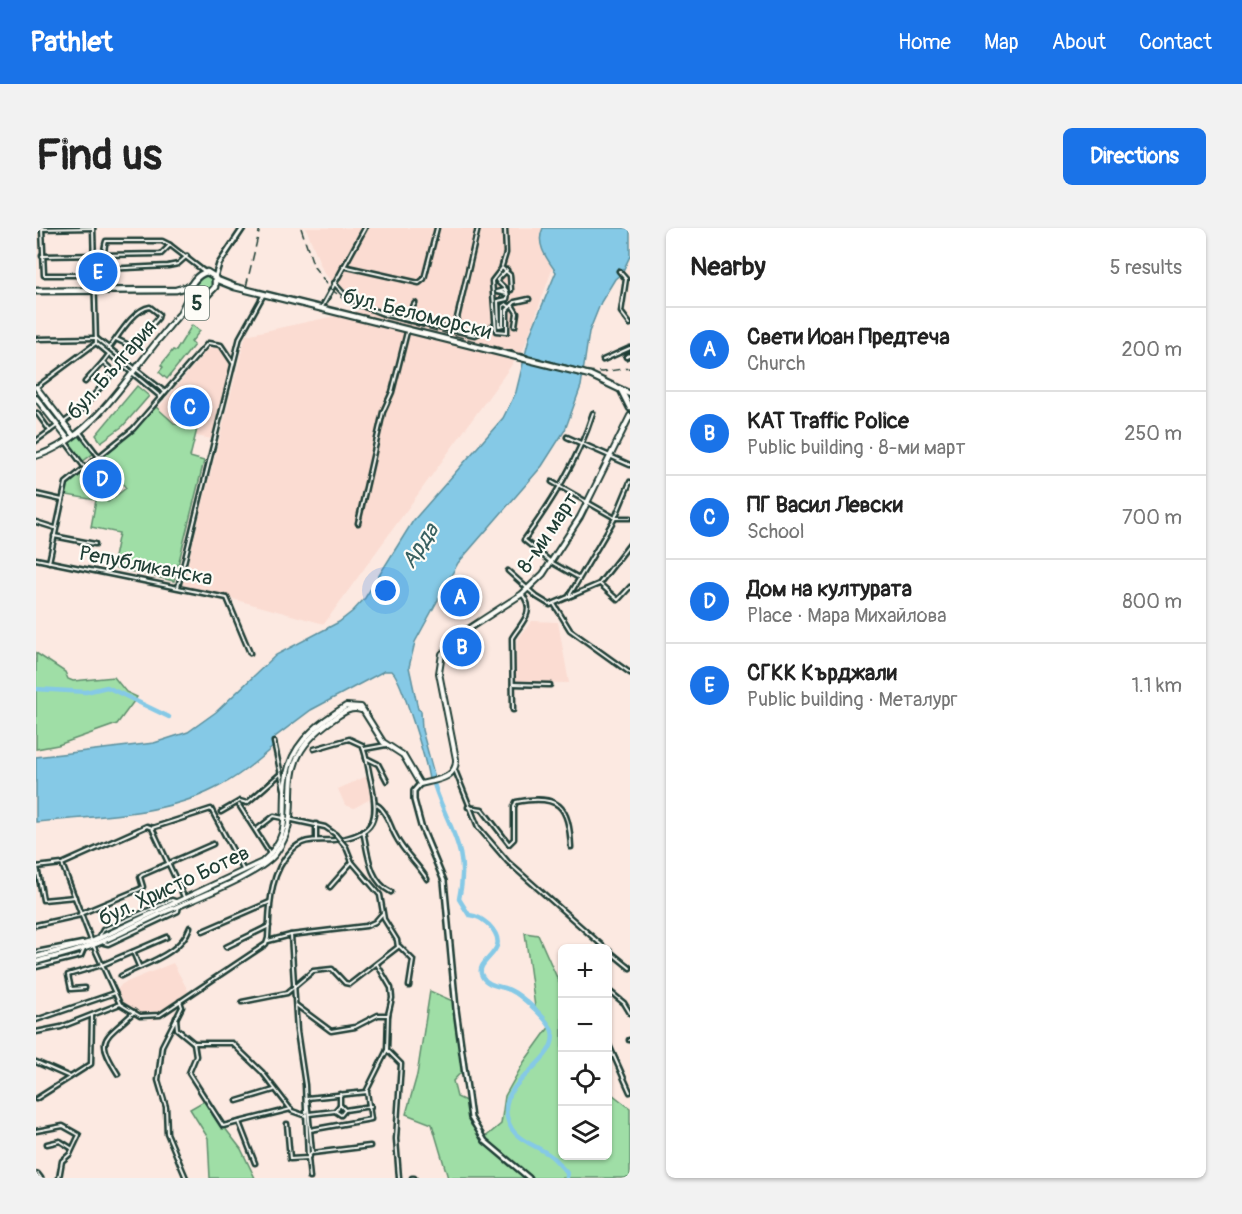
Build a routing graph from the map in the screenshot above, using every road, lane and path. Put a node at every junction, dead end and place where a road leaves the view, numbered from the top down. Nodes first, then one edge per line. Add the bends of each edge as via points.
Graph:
1 (93, 228) edge
2 (243, 228) edge
3 (365, 228) edge
4 (436, 228) edge
5 (478, 228) edge
6 (505, 228) edge
7 (36, 229) edge
8 (42, 229) edge
9 (169, 244) junction
10 (93, 255) junction
11 (105, 255) junction
12 (42, 256) junction
13 (187, 256) junction
14 (219, 264) junction
15 (343, 266) junction
16 (502, 268) junction
17 (105, 269) junction
18 (507, 270) junction
19 (619, 271) dead end
20 (204, 273) junction
21 (94, 275) junction
22 (215, 278) junction
23 (334, 283) junction
24 (106, 284) dead end
25 (190, 286) junction
26 (235, 287) junction
27 (214, 288) junction
28 (176, 290) junction
29 (506, 290) junction
30 (511, 290) dead end
31 (36, 291) edge
32 (94, 291) junction
33 (264, 294) junction
34 (507, 294) junction
35 (188, 296) junction
36 (529, 299) dead end
37 (195, 303) junction
38 (415, 303) dead end
39 (511, 306) junction
40 (321, 308) junction
41 (177, 318) junction
42 (406, 318) junction
43 (630, 324) edge
44 (493, 326) junction
45 (515, 326) dead end
46 (408, 329) junction
47 (454, 331) junction
48 (96, 338) junction
49 (36, 339) edge
50 (116, 339) junction
51 (96, 343) junction
52 (110, 348) junction
53 (630, 348) edge
54 (236, 352) junction
55 (227, 353) junction
56 (109, 354) junction
57 (603, 360) dead end
58 (102, 362) junction
59 (233, 363) junction
60 (135, 368) junction
61 (131, 373) junction
62 (86, 382) dead end
63 (620, 387) junction
64 (36, 388) edge
65 (165, 392) junction
66 (630, 394) edge
67 (161, 397) junction
68 (36, 398) edge
69 (630, 408) edge
70 (37, 413) edge
71 (593, 413) dead end
72 (630, 416) edge
73 (64, 422) junction
74 (58, 425) junction
75 (79, 430) junction
76 (50, 431) junction
77 (73, 435) junction
78 (567, 437) dead end
79 (67, 440) junction
80 (36, 441) edge
81 (582, 444) junction
82 (36, 456) edge
83 (99, 457) junction
84 (611, 458) junction
85 (630, 465) edge
86 (85, 468) junction
87 (552, 482) dead end
88 (630, 482) edge
89 (560, 489) junction
90 (36, 494) edge
91 (62, 500) junction
92 (588, 504) junction
93 (615, 518) junction
94 (630, 518) edge
95 (36, 522) edge
96 (358, 523) dead end
97 (55, 528) junction
98 (54, 536) junction
99 (95, 544) dead end
100 (630, 544) edge
101 (36, 559) edge
102 (50, 562) junction
103 (551, 562) junction
104 (508, 571) dead end
105 (579, 578) junction
106 (599, 584) junction
107 (178, 587) junction
108 (630, 587) edge
109 (528, 589) junction
110 (522, 594) junction
111 (569, 596) junction
112 (554, 604) junction
113 (250, 653) dead end
114 (630, 673) edge
115 (513, 684) junction
116 (550, 685) dead end
117 (513, 710) dead end
118 (364, 711) junction
119 (274, 742) dead end
120 (386, 745) junction
121 (314, 749) dead end
122 (364, 749) junction
123 (366, 758) junction
124 (455, 770) junction
125 (279, 775) junction
126 (387, 781) dead end
127 (422, 784) junction
128 (285, 792) junction
129 (239, 805) dead end
130 (377, 805) junction
131 (468, 807) junction
132 (221, 812) dead end
133 (288, 819) junction
134 (316, 824) junction
135 (152, 828) junction
136 (256, 830) junction
137 (363, 831) junction
138 (316, 839) junction
139 (213, 844) dead end
140 (571, 847) dead end
141 (269, 852) dead end
142 (352, 862) junction
143 (62, 864) junction
144 (168, 864) junction
145 (36, 867) edge
146 (244, 871) junction
147 (427, 879) dead end
148 (330, 887) dead end
149 (391, 892) dead end
150 (75, 897) junction
151 (185, 900) junction
152 (270, 902) junction
153 (178, 904) junction
154 (382, 914) junction
155 (80, 915) junction
156 (36, 925) edge
157 (269, 926) junction
158 (190, 927) dead end
159 (203, 931) dead end
160 (291, 935) junction
161 (167, 937) dead end
162 (100, 939) junction
163 (267, 942) junction
164 (92, 943) junction
165 (600, 944) edge
166 (84, 946) junction
167 (399, 946) junction
168 (226, 947) dead end
169 (36, 952) edge
170 (133, 952) junction
171 (612, 954) edge
172 (36, 959) edge
173 (377, 964) junction
174 (102, 965) junction
175 (139, 966) junction
176 (36, 967) edge
177 (630, 968) edge
178 (121, 976) dead end
179 (295, 984) junction
180 (409, 986) dead end
181 (85, 988) dead end
182 (115, 993) junction
183 (612, 993) edge
184 (180, 1001) junction
185 (242, 1002) dead end
186 (120, 1004) junction
187 (296, 1005) junction
188 (134, 1012) junction
189 (630, 1013) edge
190 (388, 1015) junction
191 (92, 1016) junction
192 (176, 1016) junction
193 (36, 1020) edge
194 (36, 1032) edge
195 (194, 1042) junction
196 (387, 1050) junction
197 (612, 1052) edge
198 (36, 1062) edge
199 (118, 1074) dead end
200 (70, 1077) junction
201 (274, 1090) junction
202 (366, 1092) junction
203 (630, 1092) edge
204 (340, 1094) junction
205 (36, 1099) edge
206 (237, 1101) dead end
207 (340, 1105) junction
208 (371, 1106) junction
209 (291, 1109) junction
210 (345, 1110) junction
211 (335, 1111) junction
212 (307, 1115) junction
213 (340, 1116) junction
214 (239, 1122) junction
215 (287, 1124) dead end
216 (339, 1125) junction
217 (310, 1130) junction
218 (36, 1131) edge
219 (47, 1144) dead end
220 (370, 1146) dead end
221 (72, 1148) junction
222 (312, 1152) junction
223 (308, 1158) junction
224 (255, 1163) dead end
225 (38, 1174) dead end
226 (41, 1178) edge
227 (59, 1178) edge
228 (186, 1178) edge
229 (310, 1178) edge
230 (399, 1178) edge
231 (529, 1178) edge

1 - 8 street
1 - 10 street
2 - 14 street
3 - 15 street
4 - 15 street via 424,279 419,283
5 - 47 street
6 - 16 street
7 - 8 street
8 - 12 street
9 - 11 street via 161,254
9 - 11 street via 108,240
9 - 13 street
10 - 11 street
10 - 12 street
10 - 21 street
11 - 17 street
12 - 21 street via 46,276
13 - 17 street via 168,266
13 - 20 street
14 - 20 street
14 - 22 street
15 - 23 street
16 - 18 street
16 - 44 street via 492,281
17 - 24 street
18 - 29 street via 497,280
18 - 30 street
19 - 43 street via 626,279 621,312
20 - 22 main road, 5
20 - 25 main road, 5
21 - 32 street
22 - 26 main road, бул. Беломорски / 5
22 - 27 main road, 5
23 - 40 street
23 - 42 street via 363,306
25 - 28 main road, 5
25 - 35 main road, 5
26 - 27 main road, бул. Беломорски / 5
26 - 33 main road, бул. Беломорски / 5
27 - 37 main road, 5
28 - 32 main road, 5
28 - 35 main road, 5
29 - 34 street
29 - 34 street via 497,292
31 - 32 main road, 5
32 - 48 street
33 - 40 main road, бул. Беломорски / 5
33 - 54 street via 241,332
34 - 39 street via 507,299 498,301 499,326 503,325 503,306
35 - 37 main road, 5
35 - 41 main road, бул. България
36 - 39 street
37 - 41 main road, бул. България
38 - 42 street
39 - 44 street via 507,332 496,331
39 - 45 street via 517,313
40 - 46 main road, бул. Беломорски / 5
41 - 60 main road, бул. България
42 - 47 street
44 - 47 street via 475,335
46 - 63 main road, бул. Беломорски / 5 via 590,375
46 - 96 street via 385,406
48 - 49 street
48 - 51 street
48 - 52 street
50 - 50 street via 145,308 159,314 133,347
50 - 52 street
51 - 56 street
51 - 64 street
52 - 60 street
53 - 57 street
54 - 55 street
54 - 59 street
55 - 59 street
55 - 65 street via 219,343 208,343
56 - 58 street
56 - 61 street
58 - 62 street
58 - 73 street via 112,374 82,409
59 - 107 street
60 - 61 main road, бул. България
60 - 65 street
61 - 67 street
61 - 75 main road, бул. България via 96,416
63 - 66 main road, 5
63 - 69 main road
64 - 73 main road
65 - 67 street
67 - 83 street via 133,429
68 - 74 main road
70 - 76 street
71 - 81 street
72 - 84 main road, 8-ми март
73 - 77 main road
74 - 76 street
74 - 79 main road
75 - 77 main road, бул. България
75 - 83 street
76 - 80 street
77 - 79 main road, бул. България
78 - 81 street
79 - 82 main road, бул. България
79 - 86 street
81 - 84 street
81 - 89 street
83 - 86 street
84 - 85 street
84 - 92 main road, 8-ми март
86 - 91 street via 66,483
87 - 89 street
88 - 93 street
89 - 92 street
89 - 103 street via 524,540
90 - 91 street
91 - 97 street
92 - 93 street
92 - 103 main road, 8-ми март
93 - 94 street
93 - 105 street
95 - 97 street
97 - 98 street
98 - 99 street
98 - 102 street
100 - 106 street
101 - 102 street, Републиканска
102 - 107 street, Републиканска
103 - 105 street
103 - 109 main road, 8-ми март
104 - 109 street
105 - 111 street
106 - 108 street via 616,600
106 - 111 street
107 - 113 street, Републиканска via 228,599
109 - 110 main road, 8-ми март
109 - 112 street via 545,603
110 - 115 street via 528,614 512,637
110 - 124 main road, 8-ми март via 462,633 442,654 439,673
111 - 112 street
112 - 114 street via 566,626
115 - 116 street
115 - 117 street
118 - 120 main road
118 - 128 main road, бул. Христо Ботев via 346,706 310,732 292,757
118 - 133 main road, бул. Христо Ботев via 348,710 322,727 301,751 291,776
119 - 125 street
120 - 122 street
120 - 127 main road via 402,755
121 - 122 street via 349,739 360,742
122 - 123 street
123 - 126 street via 378,764
123 - 130 street
124 - 127 main road via 450,776
124 - 131 street
125 - 128 street
125 - 132 street via 247,803 240,801
127 - 231 street via 414,791 415,807 444,881 471,1118 485,1141
128 - 133 main road, бул. Христо Ботев
129 - 136 street
130 - 137 street via 374,821
130 - 147 street via 396,839
131 - 140 street via 482,809 509,844 514,839 516,802 553,801 568,817
131 - 165 street via 478,827 508,862
133 - 134 street
133 - 136 street via 269,817
133 - 146 main road, бул. Христо Ботев via 270,855
133 - 151 main road, бул. Христо Ботев via 281,846 267,863
134 - 138 street
134 - 142 street, bridge via 335,834
135 - 143 street via 147,826
135 - 144 street
135 - 146 street via 212,809
136 - 141 street
137 - 138 street via 334,840
137 - 149 street via 374,874
138 - 152 street via 298,845 286,858 273,880
139 - 144 street
142 - 148 street
142 - 154 street via 380,895
143 - 145 street
143 - 150 street
144 - 151 street
144 - 155 street via 141,876 140,890
145 - 150 street via 43,900
146 - 151 main road, бул. Христо Ботев
150 - 155 street
151 - 153 main road, бул. Христо Ботев
152 - 157 street
152 - 159 street
153 - 162 main road, бул. Христо Ботев
153 - 162 street via 178,910 108,944
154 - 160 street via 366,926
154 - 167 street
155 - 156 street
155 - 164 street
157 - 163 street
157 - 168 street
158 - 175 street via 173,951
160 - 163 street
160 - 179 street
161 - 170 street
162 - 164 main road, бул. Христо Ботев
163 - 184 street
164 - 166 main road, бул. Христо Ботев
164 - 174 street
166 - 169 street via 77,942
166 - 172 main road, бул. Христо Ботев
166 - 176 street via 81,956
167 - 173 street
167 - 180 street via 413,960
170 - 174 street
170 - 175 street
171 - 177 street
173 - 179 street via 350,984 328,969 313,971
173 - 190 street via 393,993
174 - 181 street via 68,975 71,989
174 - 182 street
175 - 178 street
179 - 185 street via 287,993
179 - 187 street
182 - 186 street
182 - 193 street
183 - 189 street
184 - 188 street via 157,1016 145,1017
184 - 192 street via 182,1006
186 - 188 street
186 - 191 street
187 - 190 street via 331,1030 355,1027 378,1015
187 - 212 street
188 - 199 street via 104,1042 103,1050
190 - 196 street
191 - 194 street
191 - 200 street via 91,1064
192 - 195 street via 177,1029
192 - 228 street via 160,1052 158,1083 165,1104 167,1133
195 - 201 street via 232,1043 262,1072
195 - 214 street via 196,1056 189,1073 223,1126
196 - 202 street
196 - 230 street via 401,1064 396,1139
197 - 203 street
198 - 200 street
200 - 205 street
201 - 206 street
201 - 209 street
202 - 204 street
202 - 208 street
204 - 207 street
204 - 212 street via 309,1096
207 - 210 street
207 - 211 street
208 - 210 street
208 - 216 street via 371,1119
209 - 212 street
209 - 214 street
210 - 213 street
211 - 212 street
211 - 213 street
212 - 217 street
212 - 223 street
213 - 216 street
214 - 224 street
215 - 223 street via 290,1159
216 - 217 street
217 - 222 street
218 - 221 street via 52,1127 70,1129 79,1135
219 - 221 street via 60,1141
220 - 222 street
221 - 227 street via 62,1161
222 - 223 street
223 - 229 street
225 - 226 street

